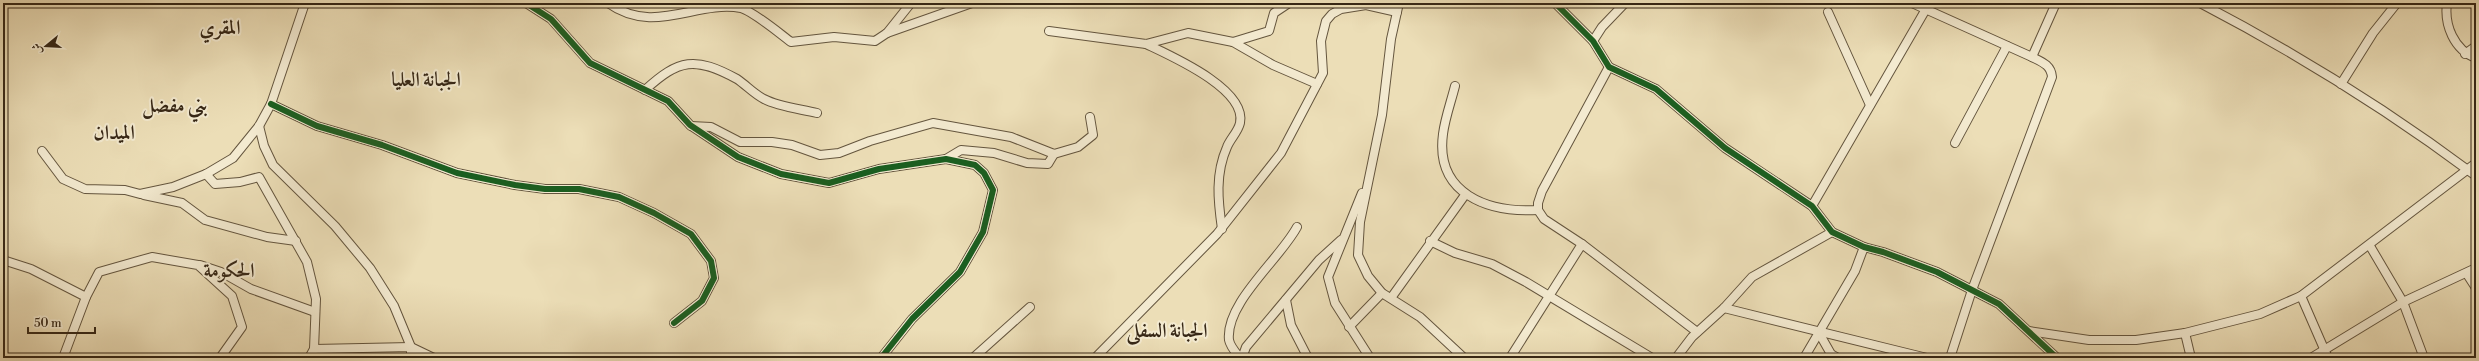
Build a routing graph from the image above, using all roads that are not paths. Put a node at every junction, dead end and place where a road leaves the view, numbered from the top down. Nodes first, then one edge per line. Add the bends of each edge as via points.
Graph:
1 (305, 3) edge
2 (526, 3) edge
3 (608, 3) edge
4 (972, 3) edge
5 (1289, 3) edge
6 (1399, 3) edge
7 (1555, 3) edge
8 (1625, 3) edge
9 (1912, 3) edge
10 (2056, 3) edge
11 (2200, 3) edge
12 (2397, 3) edge
13 (2447, 3) edge
14 (907, 4) edge
15 (1926, 6) edge
16 (1397, 12) junction
17 (1828, 12) dead end
18 (1049, 31) dead end
19 (887, 33) junction
20 (1593, 41) junction
21 (1233, 42) junction
22 (1146, 44) junction
23 (2007, 46) junction
24 (2476, 46) edge
25 (2465, 54) junction
26 (2032, 57) junction
27 (2476, 58) edge
28 (1609, 67) junction
29 (1317, 84) junction
30 (2341, 84) junction
31 (1455, 86) dead end
32 (645, 90) junction
33 (271, 104) junction
34 (1870, 105) junction
35 (817, 113) dead end
36 (1090, 117) dead end
37 (690, 125) junction
38 (259, 126) junction
39 (1955, 143) dead end
40 (42, 151) dead end
41 (1054, 154) junction
42 (946, 159) junction
43 (2476, 163) edge
44 (2468, 170) junction
45 (206, 174) junction
46 (2476, 176) edge
47 (1368, 180) junction
48 (140, 194) junction
49 (1464, 195) junction
50 (1812, 206) junction
51 (1538, 210) junction
52 (1297, 227) dead end
53 (1222, 229) junction
54 (1832, 232) junction
55 (1342, 238) junction
56 (296, 241) junction
57 (1430, 241) junction
58 (1582, 244) junction
59 (2370, 246) junction
60 (1864, 247) junction
61 (3, 260) edge
62 (198, 265) junction
63 (2476, 268) edge
64 (2467, 274) junction
65 (2476, 288) edge
66 (1972, 290) junction
67 (1382, 293) junction
68 (1550, 296) junction
69 (2301, 296) junction
70 (86, 297) junction
71 (1391, 298) junction
72 (1286, 300) junction
73 (2403, 302) junction
74 (1030, 307) dead end
75 (1724, 308) junction
76 (315, 312) junction
77 (674, 323) dead end
78 (1349, 328) junction
79 (2029, 331) junction
80 (1697, 332) junction
81 (1820, 333) junction
82 (2185, 333) junction
83 (411, 346) junction
84 (314, 349) junction
85 (2324, 350) junction
86 (62, 358) edge
87 (220, 358) edge
88 (309, 358) edge
89 (412, 358) edge
90 (434, 358) edge
91 (881, 358) edge
92 (973, 358) edge
93 (1095, 358) edge
94 (1241, 358) edge
95 (1308, 358) edge
96 (1370, 358) edge
97 (1464, 358) edge
98 (1510, 358) edge
99 (1652, 358) edge
100 (1676, 358) edge
101 (1804, 358) edge
102 (1838, 358) edge
103 (1927, 358) edge
104 (1950, 358) edge
105 (2057, 358) edge
106 (2191, 358) edge
107 (2311, 358) edge
108 (2328, 358) edge
109 (2424, 358) edge

1 - 33 street
2 - 32 street via 551,19 590,63
3 - 19 street via 632,15 651,16 666,16 727,5 742,8 791,42 834,37 875,41
4 - 19 street
5 - 21 street via 1274,13 1269,30
6 - 16 street
7 - 20 street
8 - 20 street via 1602,27
9 - 15 street
10 - 26 street
11 - 30 street
12 - 30 street via 2373,33
13 - 25 street via 2445,16 2452,36
14 - 19 street
15 - 23 street
15 - 34 street
16 - 29 street via 1366,5 1341,9 1332,14 1326,21 1321,41 1323,73
16 - 47 street via 1382,115
17 - 34 street
18 - 22 street
20 - 28 street
21 - 22 street via 1188,33
21 - 29 street via 1273,65
22 - 53 street via 1194,66 1225,92 1240,114 1240,124 1226,148 1218,178
23 - 26 street
23 - 39 street
24 - 25 street
25 - 27 street
26 - 66 street via 2048,66 2052,76
28 - 50 street via 1656,89 1725,148
28 - 51 street via 1542,191
29 - 53 street via 1281,153
30 - 44 street via 2384,109
31 - 49 street via 1443,134 1443,149 1446,167
32 - 35 street via 666,72 693,64 707,65 737,80 765,99
32 - 37 street via 668,101
33 - 38 street
33 - 77 street via 317,126 382,145 457,173 515,186 579,189 619,197 654,213 691,234 711,261 714,278 702,301
34 - 50 street
36 - 41 street via 1094,134 1078,147
37 - 41 street via 710,127 740,142 792,145 820,155 838,154 870,140 933,123 1010,137
37 - 42 street via 738,157 781,174 829,183 878,170
38 - 45 street via 233,158
38 - 83 street via 264,146 273,165 335,226 370,268 394,306
40 - 48 street via 63,179 85,189 125,190
41 - 42 street via 1048,164 1028,163 994,153 961,150
42 - 91 street via 974,165 989,182 993,190 983,232 960,272 912,319
43 - 44 street
44 - 46 street
44 - 59 street
45 - 48 street via 173,187
45 - 56 street via 215,184 259,177
47 - 55 street
47 - 67 street via 1360,222 1358,255 1368,276
48 - 56 street via 182,203 205,220 268,237
49 - 51 street via 1480,203 1515,211
49 - 57 street
50 - 54 street
51 - 58 street via 1547,222
52 - 94 street via 1289,242 1235,308 1229,324 1229,341
53 - 93 street
54 - 60 street
54 - 75 street via 1752,277
55 - 72 street via 1319,260
55 - 78 street via 1328,278 1335,303
56 - 76 street via 307,262 316,299
57 - 68 street via 1455,253 1492,264
57 - 71 street
58 - 68 street
58 - 80 street
59 - 69 street
59 - 73 street
60 - 66 street via 1937,272
60 - 81 street via 1855,271
61 - 70 street via 30,269
62 - 70 street via 152,257 123,264 99,272
62 - 76 street via 221,272 251,290
62 - 87 street via 232,296 242,327
63 - 64 street
64 - 65 street
64 - 73 street
66 - 79 street via 1999,304
66 - 104 street
67 - 71 street
67 - 78 street
68 - 98 street
68 - 99 street
69 - 82 street via 2260,314
69 - 85 street
70 - 86 street
71 - 97 street via 1420,317
72 - 94 street via 1246,347
72 - 95 street via 1291,325
73 - 85 street
73 - 109 street
74 - 92 street
75 - 80 street
75 - 81 street
76 - 84 street
78 - 96 street
79 - 82 street via 2090,340 2136,340
79 - 105 street
80 - 100 street
81 - 101 street
81 - 102 street via 1831,354
81 - 103 street
82 - 106 street
83 - 84 street
83 - 89 street
83 - 90 street
84 - 88 street
85 - 107 street
85 - 108 street

